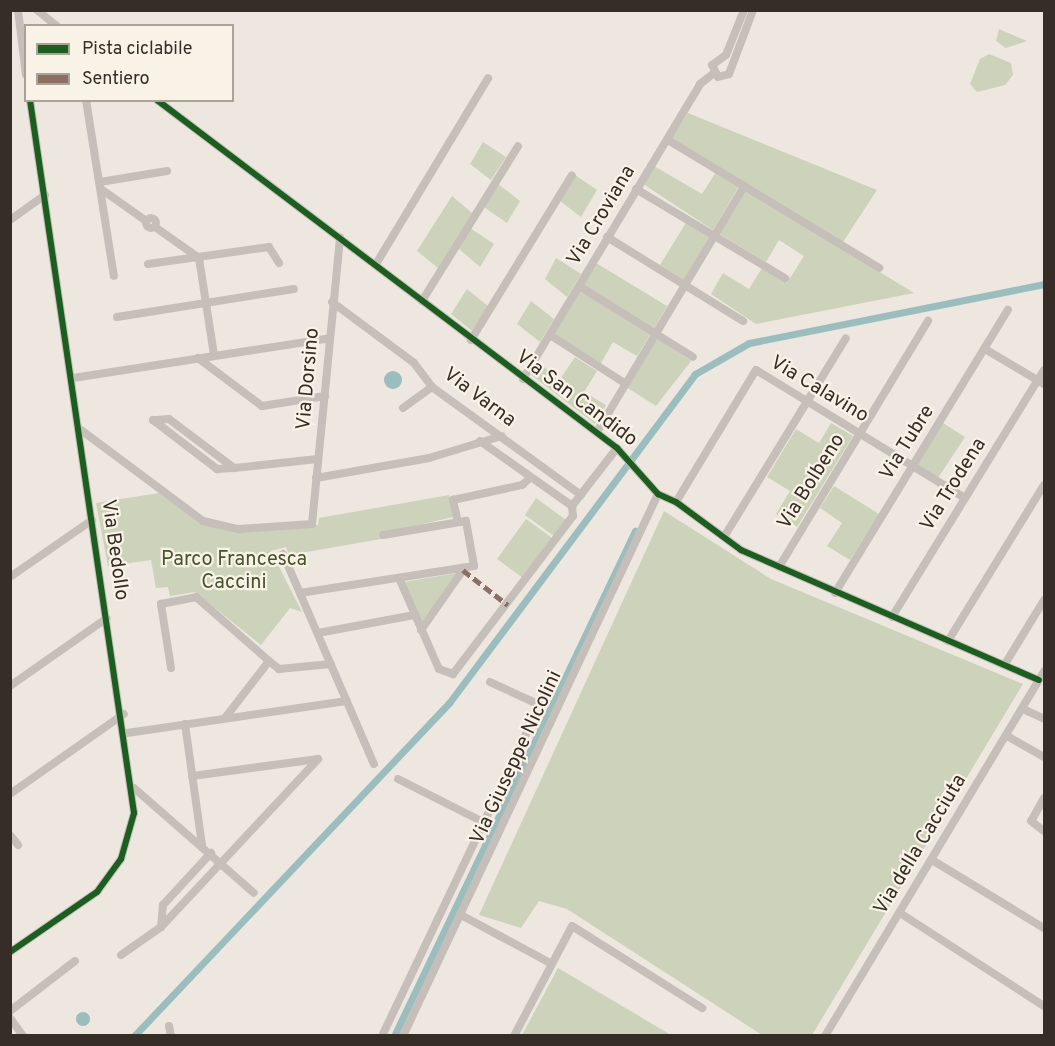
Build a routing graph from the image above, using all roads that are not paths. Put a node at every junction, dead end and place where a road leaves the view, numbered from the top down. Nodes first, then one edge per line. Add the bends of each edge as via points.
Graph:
1 (37, 10) edge
2 (743, 12) edge
3 (15, 13) edge
4 (752, 14) edge
5 (54, 24) edge
6 (13, 32) edge
7 (721, 59) junction
8 (24, 63) edge
9 (730, 66) junction
10 (713, 74) junction
11 (488, 78) dead end
12 (30, 102) edge
13 (86, 102) edge
14 (160, 102) edge
15 (668, 140) junction
16 (518, 146) dead end
17 (167, 171) dead end
18 (572, 175) dead end
19 (100, 185) junction
20 (744, 186) junction
21 (636, 189) junction
22 (45, 195) junction
23 (10, 220) edge
24 (714, 236) junction
25 (340, 237) junction
26 (607, 237) junction
27 (199, 258) junction
28 (279, 262) dead end
29 (148, 264) dead end
30 (376, 264) junction
31 (879, 268) dead end
32 (114, 276) dead end
33 (785, 278) dead end
34 (685, 285) junction
35 (579, 286) junction
36 (294, 289) dead end
37 (422, 301) junction
38 (332, 302) junction
39 (207, 303) junction
40 (1008, 310) dead end
41 (117, 317) dead end
42 (743, 321) dead end
43 (928, 321) dead end
44 (656, 334) junction
45 (550, 335) junction
46 (330, 338) junction
47 (846, 338) dead end
48 (471, 340) junction
49 (985, 349) junction
50 (214, 355) junction
51 (693, 357) dead end
52 (198, 358) junction
53 (1044, 370) edge
54 (73, 378) junction
55 (523, 379) junction
56 (1041, 382) edge
57 (626, 384) junction
58 (432, 387) junction
59 (325, 396) junction
60 (808, 402) junction
61 (403, 408) dead end
62 (81, 430) junction
63 (597, 432) junction
64 (861, 434) junction
65 (502, 436) junction
66 (480, 441) junction
67 (617, 447) junction
68 (318, 459) junction
69 (913, 466) junction
70 (234, 468) junction
71 (316, 478) junction
72 (530, 478) junction
73 (1044, 485) edge
74 (658, 494) junction
75 (581, 495) junction
76 (965, 498) junction
77 (676, 502) junction
78 (572, 506) junction
79 (92, 520) junction
80 (458, 522) junction
81 (382, 535) dead end
82 (724, 537) junction
83 (283, 554) dead end
84 (779, 567) junction
85 (463, 570) junction
86 (10, 577) edge
87 (399, 578) junction
88 (300, 593) junction
89 (835, 593) junction
90 (1044, 600) edge
91 (414, 615) junction
92 (892, 617) junction
93 (107, 618) junction
94 (421, 630) junction
95 (318, 633) junction
96 (948, 641) junction
97 (269, 661) junction
98 (331, 664) junction
99 (1005, 664) junction
100 (171, 668) dead end
101 (1044, 671) edge
102 (1039, 680) junction
103 (490, 681) dead end
104 (10, 686) edge
105 (347, 701) junction
106 (1023, 709) junction
107 (124, 714) junction
108 (225, 718) junction
109 (1044, 719) edge
110 (184, 724) junction
111 (126, 733) junction
112 (1007, 736) junction
113 (1044, 757) edge
114 (374, 764) dead end
115 (192, 776) junction
116 (398, 779) dead end
117 (134, 788) junction
118 (10, 794) edge
119 (1044, 798) edge
120 (485, 823) junction
121 (1044, 831) edge
122 (10, 835) edge
123 (18, 845) dead end
124 (202, 845) junction
125 (211, 853) junction
126 (932, 860) junction
127 (222, 863) junction
128 (255, 893) dead end
129 (900, 913) junction
130 (461, 915) junction
131 (161, 927) junction
132 (1044, 928) edge
133 (10, 952) edge
134 (121, 955) dead end
135 (75, 961) dead end
136 (552, 964) junction
137 (1044, 1006) edge
138 (702, 1008) dead end
139 (10, 1011) edge
140 (10, 1018) edge
141 (169, 1026) dead end
142 (23, 1035) edge
143 (171, 1035) edge
144 (382, 1035) edge
145 (403, 1035) edge
146 (514, 1035) edge
147 (825, 1035) edge

1 - 5 street
2 - 4 street
2 - 7 street
3 - 6 street
4 - 9 street
6 - 8 street via 21,44
7 - 9 street
7 - 10 street via 712,65
9 - 10 street via 724,78
10 - 15 street, Via Croviana via 700,84
11 - 30 street
12 - 22 street, Via Bedollo
13 - 19 street
14 - 25 street, Via San Candido
15 - 20 street
15 - 21 street, Via Croviana
16 - 37 street
17 - 19 street
18 - 48 street
19 - 27 street via 146,221 148,228 155,227
19 - 32 street
20 - 24 street
20 - 31 street
21 - 24 street
21 - 26 street, Via Croviana
22 - 23 street
22 - 54 street, Via Bedollo
24 - 33 street
24 - 34 street
25 - 30 street, Via San Candido
25 - 38 street, Via Dorsino
26 - 34 street
26 - 35 street, Via Croviana
27 - 28 street via 269,247
27 - 29 street
27 - 39 street
30 - 37 street, Via San Candido
34 - 42 street
34 - 44 street
35 - 44 street
35 - 45 street, Via Croviana
36 - 39 street
37 - 48 street, Via San Candido
38 - 46 street, Via Dorsino
38 - 58 street, Via Varna via 414,363
39 - 41 street
39 - 50 street
40 - 49 street, Via Tubre
43 - 64 street, Via Bolbeno
44 - 51 street
44 - 57 street
45 - 55 street, Via Croviana
45 - 57 street
46 - 50 street
46 - 59 street, Via Dorsino
47 - 60 street
48 - 55 street, Via San Candido
49 - 56 street
49 - 69 street, Via Tubre
50 - 52 street
52 - 54 street
52 - 59 street via 262,406
53 - 56 street, Via Trodena
54 - 62 street, Via Bedollo
55 - 63 street, Via San Candido
56 - 76 street, Via Trodena
57 - 63 street
58 - 61 street
58 - 65 street, Via Varna
59 - 68 street, Via Dorsino
60 - 64 street, Via Calavino
60 - 77 street, Via Calavino via 756,370
60 - 82 street
62 - 71 street, Via Dorsino via 203,521 239,529 312,524
62 - 79 street, Via Bedollo
63 - 67 street, Via San Candido
64 - 69 street, Via Calavino
64 - 84 street, Via Bolbeno
65 - 66 street
65 - 75 street, Via Varna
66 - 71 street via 429,458
66 - 72 street
67 - 74 street, Via San Candido via 638,466
67 - 75 street
68 - 70 street
68 - 71 street, Via Dorsino
69 - 76 street, Via Calavino
69 - 89 street, Via Tubre
70 - 70 street via 169,419 153,420 217,469
72 - 78 street
72 - 80 street via 522,485 453,500
73 - 96 street
74 - 77 street
74 - 130 street, Via Giuseppe Nicolini
75 - 78 street
76 - 92 street, Via Trodena
77 - 82 street
78 - 94 street via 573,516 467,661 447,675 439,669
79 - 86 street
79 - 93 street, Via Bedollo
80 - 81 street
80 - 85 street via 466,521 474,566
82 - 84 street
83 - 88 street
84 - 89 street
85 - 87 street
85 - 94 street
87 - 88 street
87 - 91 street
88 - 95 street
89 - 92 street
90 - 99 street
91 - 94 street
91 - 95 street
92 - 96 street
93 - 104 street
93 - 107 street, Via Bedollo
95 - 98 street
96 - 99 street
97 - 98 street via 279,669
97 - 100 street via 196,597 161,604
97 - 108 street
98 - 105 street
99 - 102 street
101 - 102 street, Via della Cacciuta
102 - 106 street, Via della Cacciuta
103 - 120 street via 540,705
105 - 108 street
105 - 114 street
106 - 109 street
106 - 112 street, Via della Cacciuta
107 - 111 street, Via Bedollo
107 - 118 street
108 - 110 street
110 - 111 street
110 - 115 street
111 - 117 street, Via Bedollo
112 - 113 street
112 - 126 street, Via della Cacciuta
115 - 124 street
115 - 127 street via 318,759
116 - 120 street
117 - 124 street
117 - 133 street, Via Bedollo via 131,836 110,876 97,892
119 - 121 street via 1031,821
120 - 144 street
122 - 123 street
124 - 125 street
125 - 127 street
125 - 131 street via 163,905
126 - 129 street, Via della Cacciuta
126 - 132 street
127 - 128 street
127 - 131 street
129 - 137 street
129 - 147 street, Via della Cacciuta
130 - 136 street
130 - 145 street, Via Giuseppe Nicolini
131 - 134 street
135 - 139 street
136 - 138 street via 572,926
136 - 146 street
140 - 142 street
141 - 143 street

